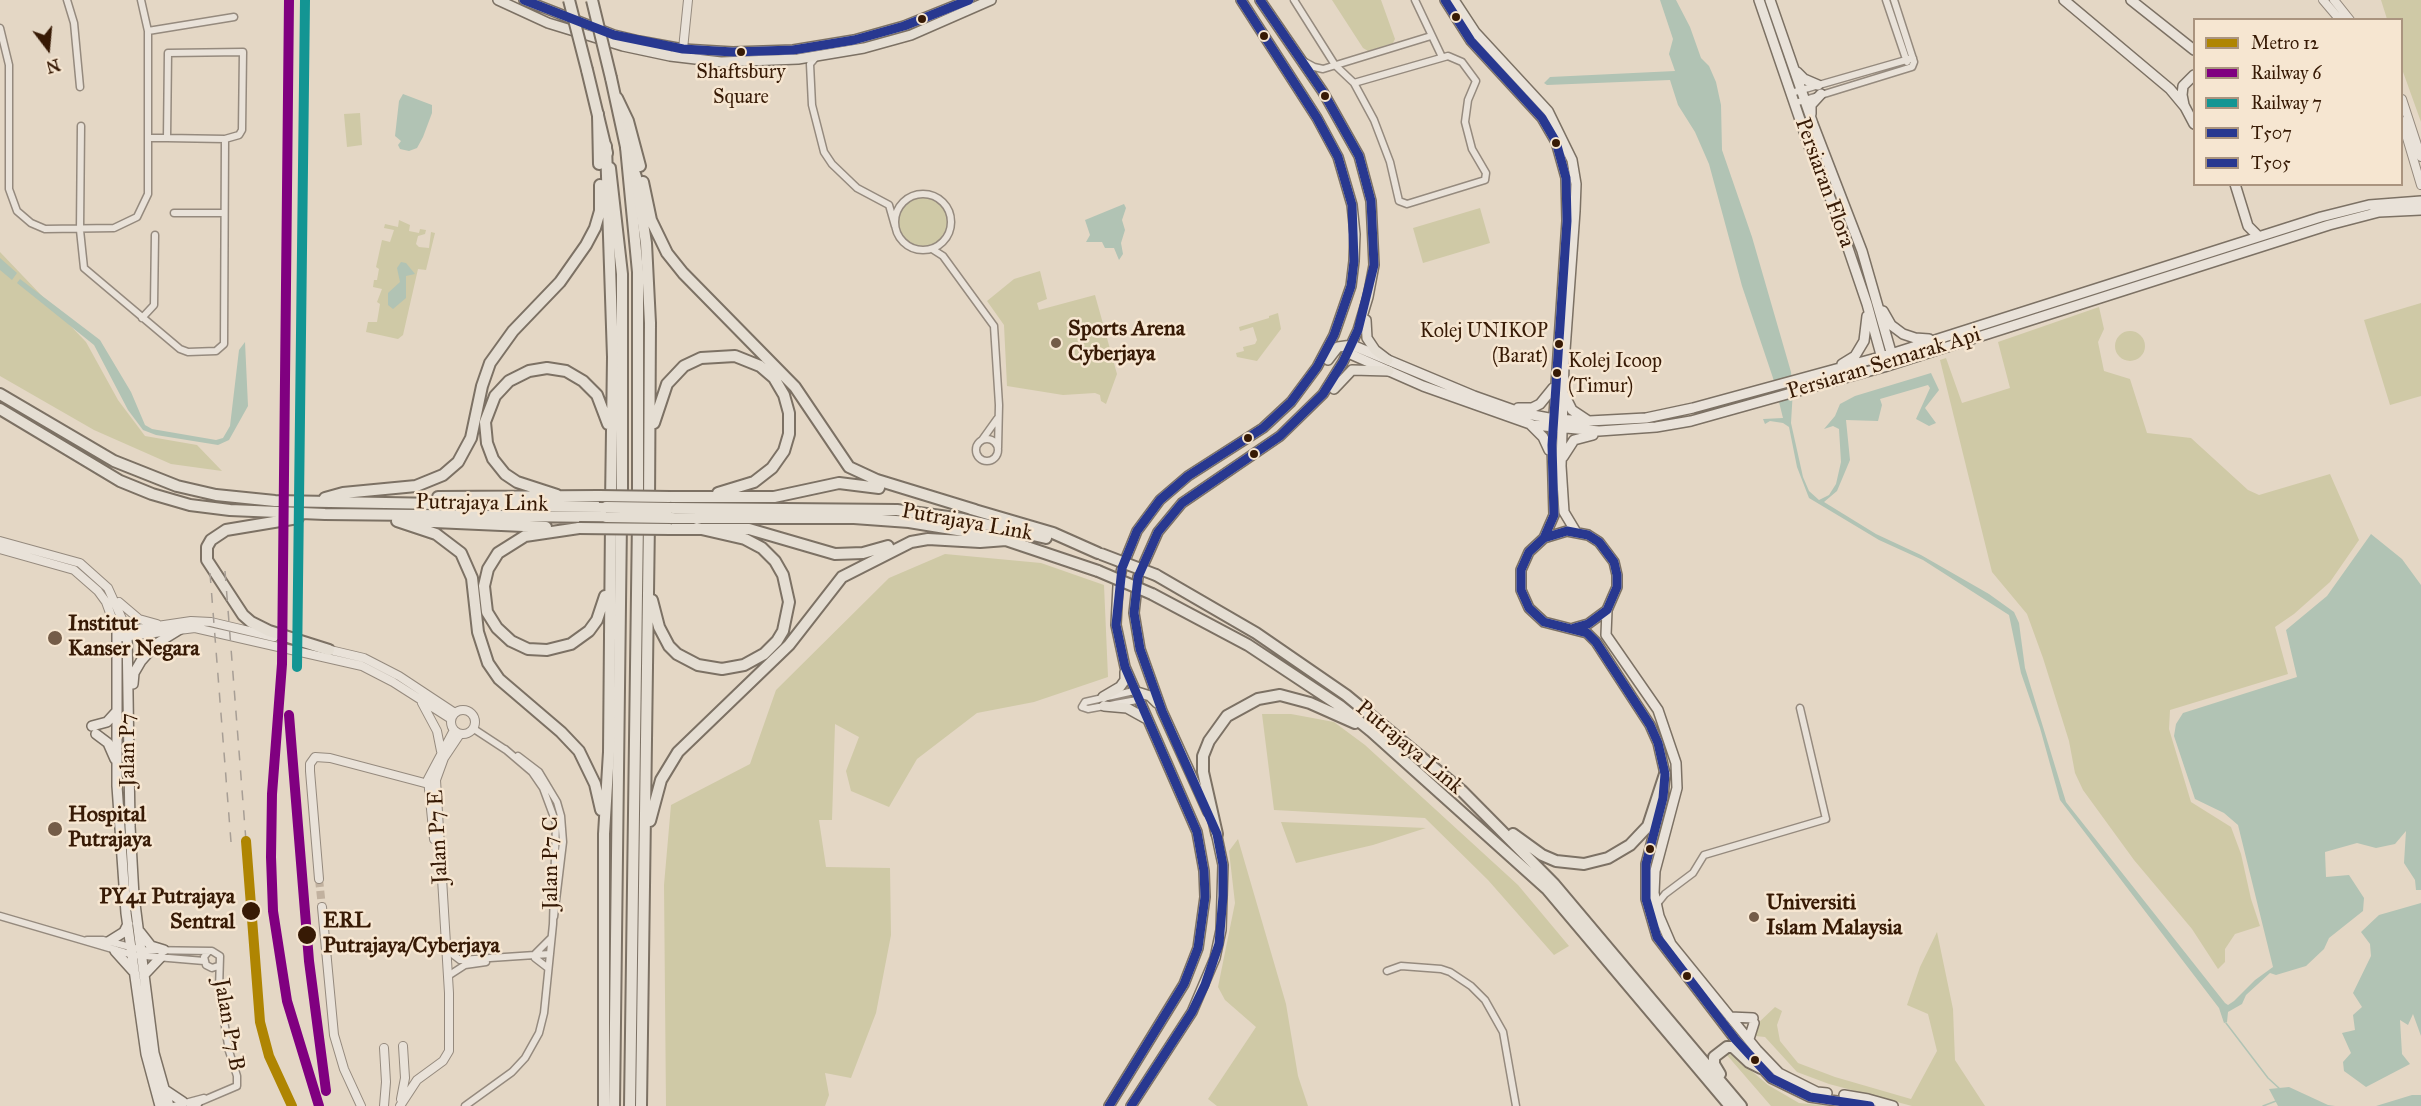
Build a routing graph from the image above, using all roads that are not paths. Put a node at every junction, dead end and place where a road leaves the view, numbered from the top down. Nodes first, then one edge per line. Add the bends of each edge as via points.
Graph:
1 (67, 0) edge
2 (141, 0) edge
3 (498, 0) edge
4 (524, 0) edge
5 (569, 0) edge
6 (592, 0) edge
7 (688, 0) edge
8 (969, 0) edge
9 (992, 0) edge
10 (1241, 0) edge
11 (1260, 0) edge
12 (1294, 0) edge
13 (1415, 0) edge
14 (1445, 0) edge
15 (1454, 0) edge
16 (1759, 0) edge
17 (1770, 0) edge
18 (1886, 0) edge
19 (1894, 0) edge
20 (2064, 0) edge
21 (2131, 0) edge
22 (2323, 0) edge
23 (2334, 0) edge
24 (234, 17) dead end
25 (2338, 18) edge
26 (2348, 18) edge
27 (0, 27) edge
28 (148, 27) junction
29 (1431, 36) junction
30 (683, 49) junction
31 (2193, 49) edge
32 (810, 55) junction
33 (1442, 57) junction
34 (1910, 59) junction
35 (1302, 60) junction
36 (1335, 65) junction
37 (1322, 70) junction
38 (1795, 70) junction
39 (2193, 76) edge
40 (1354, 83) junction
41 (1320, 86) junction
42 (80, 87) dead end
43 (1820, 89) junction
44 (1801, 90) junction
45 (1791, 93) junction
46 (617, 98) junction
47 (1800, 102) junction
48 (2403, 102) edge
49 (2185, 107) junction
50 (598, 114) junction
51 (2193, 122) edge
52 (1813, 124) junction
53 (2403, 124) edge
54 (81, 126) dead end
55 (149, 138) junction
56 (167, 138) junction
57 (225, 138) junction
58 (820, 138) junction
59 (606, 146) junction
60 (626, 147) junction
61 (2421, 157) edge
62 (2421, 185) edge
63 (2233, 186) edge
64 (2234, 186) edge
65 (908, 198) junction
66 (2421, 201) edge
67 (2421, 210) edge
68 (174, 213) dead end
69 (224, 213) junction
70 (895, 226) junction
71 (80, 230) junction
72 (155, 235) dead end
73 (2258, 236) junction
74 (2242, 241) junction
75 (940, 245) junction
76 (932, 249) junction
77 (943, 256) junction
78 (1351, 286) junction
79 (1368, 297) junction
80 (1864, 298) junction
81 (1877, 298) junction
82 (142, 318) junction
83 (1953, 334) junction
84 (1347, 348) junction
85 (1886, 355) junction
86 (1388, 360) junction
87 (1894, 364) junction
88 (1884, 367) junction
89 (1389, 371) junction
90 (1820, 372) junction
91 (1559, 386) junction
92 (0, 394) edge
93 (1291, 402) junction
94 (1490, 402) junction
95 (999, 405) junction
96 (0, 409) edge
97 (1589, 421) junction
98 (1528, 424) junction
99 (1558, 424) junction
100 (1291, 427) junction
101 (1622, 430) junction
102 (981, 440) junction
103 (612, 447) junction
104 (650, 447) junction
105 (998, 448) junction
106 (1556, 461) junction
107 (557, 495) junction
108 (699, 498) junction
109 (314, 501) junction
110 (406, 503) junction
111 (975, 510) junction
112 (606, 512) junction
113 (672, 513) junction
114 (325, 514) junction
115 (359, 514) junction
116 (397, 521) junction
117 (579, 528) junction
118 (697, 528) junction
119 (1576, 532) junction
120 (1544, 538) junction
121 (1006, 540) junction
122 (0, 541) edge
123 (980, 542) junction
124 (0, 549) edge
125 (1100, 553) junction
126 (609, 578) junction
127 (649, 588) junction
128 (114, 597) junction
129 (1607, 610) junction
130 (159, 625) junction
131 (182, 628) junction
132 (1574, 628) junction
133 (123, 634) junction
134 (328, 654) junction
135 (1125, 667) junction
136 (1147, 669) junction
137 (1138, 695) junction
138 (419, 698) junction
139 (129, 700) junction
140 (1103, 702) junction
141 (1800, 708) dead end
142 (117, 711) junction
143 (1162, 711) junction
144 (453, 716) junction
145 (1147, 720) junction
146 (474, 729) junction
147 (1371, 731) junction
148 (457, 732) junction
149 (441, 751) junction
150 (1665, 774) junction
151 (432, 785) junction
152 (117, 786) junction
153 (1462, 791) junction
154 (604, 834) junction
155 (1217, 834) junction
156 (645, 878) junction
157 (319, 879) tunnel mouth
158 (1654, 882) junction
159 (1665, 894) junction
160 (1657, 905) junction
161 (322, 907) tunnel mouth
162 (0, 916) edge
163 (128, 924) junction
164 (138, 930) junction
165 (551, 938) junction
166 (87, 940) junction
167 (108, 942) junction
168 (447, 950) junction
169 (115, 951) junction
170 (208, 952) junction
171 (137, 953) junction
172 (162, 953) junction
173 (535, 956) junction
174 (549, 956) junction
175 (204, 962) junction
176 (218, 966) junction
177 (548, 968) junction
178 (1387, 971) dead end
179 (140, 976) junction
180 (448, 976) junction
181 (1730, 1017) junction
182 (1749, 1040) junction
183 (403, 1047) dead end
184 (384, 1048) dead end
185 (1761, 1068) junction
186 (159, 1090) junction
187 (188, 1104) edge
188 (469, 1105) edge
189 (1736, 1105) edge
190 (151, 1106) edge
191 (160, 1106) edge
192 (361, 1106) edge
193 (384, 1106) edge
194 (400, 1106) edge
195 (603, 1106) edge
196 (614, 1106) edge
197 (630, 1106) edge
198 (641, 1106) edge
199 (1109, 1106) edge
200 (1131, 1106) edge
201 (1516, 1106) edge
202 (1870, 1106) edge
203 (1893, 1106) edge

1 - 42 street via 74,23
2 - 28 street
3 - 32 main road via 548,23 670,56 721,62
4 - 30 main road via 614,34
5 - 50 highway, bridge
6 - 46 highway, bridge
7 - 30 street
8 - 32 main road via 904,26
9 - 32 main road via 911,35 864,48
10 - 78 main road via 1325,132 1345,177 1356,234
11 - 35 main road
12 - 36 street
13 - 29 street
14 - 91 main road via 1466,34 1542,118 1564,165 1567,221
15 - 91 main road via 1476,32 1548,111 1572,160 1575,228
16 - 45 main road, Persiaran Flora
17 - 38 main road, Persiaran Flora
18 - 34 street
19 - 34 street
20 - 49 main road via 2158,78
21 - 31 main road
22 - 25 street
23 - 26 street
24 - 28 street
27 - 71 street via 10,72 9,176 13,203 22,217 38,226
28 - 55 street
29 - 33 street
29 - 36 street
30 - 32 main road
32 - 58 street via 813,105
33 - 40 street
33 - 40 street via 1455,57 1476,81 1465,122 1472,149 1487,177 1407,204 1401,203 1383,142
34 - 43 street
34 - 43 street via 1914,63 1910,68
35 - 37 street
35 - 41 main road
36 - 37 street
36 - 40 street
37 - 41 street
38 - 43 main road
38 - 44 main road, Persiaran Flora
39 - 49 main road via 2183,86
41 - 79 main road via 1353,143 1367,183 1374,246
43 - 44 street
43 - 47 street
43 - 52 main road via 1810,105
44 - 45 street
44 - 47 main road, Persiaran Flora
45 - 47 main road, Persiaran Flora
46 - 60 highway
46 - 111 highway via 628,121 651,220 667,253 795,387 839,456 866,476
47 - 52 main road, Persiaran Flora
47 - 80 main road, Persiaran Flora
48 - 61 street
49 - 51 main road
50 - 59 highway
50 - 109 highway via 601,195 595,228 569,272 496,353 482,386 467,448 458,462 443,475 416,486 343,493
52 - 81 main road, Persiaran Flora
53 - 62 street
54 - 71 street
55 - 56 street
55 - 71 street via 148,194 137,217 114,228
56 - 57 street
56 - 57 street via 167,54 243,52 242,130 234,138
57 - 69 street
58 - 65 street via 836,162 860,186 895,203
58 - 70 street via 824,152 844,177 889,205
59 - 103 highway via 612,268
59 - 196 highway via 620,245 624,357
60 - 104 highway via 636,177 646,243
60 - 197 highway via 640,341
63 - 74 main road
64 - 73 main road via 2248,226
65 - 70 street via 899,208
65 - 75 street via 930,195 946,207 951,226
66 - 73 main road, Persiaran Semarak Api via 2355,208
67 - 87 main road, Persiaran Semarak Api via 2379,213 2329,225
68 - 69 street
69 - 82 street via 224,344 216,351 180,350
70 - 76 street via 906,245
71 - 82 street via 84,268
72 - 82 street via 154,305
73 - 74 main road, Persiaran Semarak Api
74 - 83 main road, Persiaran Semarak Api
75 - 76 street
75 - 77 street
76 - 77 street
77 - 95 street via 994,326
78 - 84 main road via 1351,301 1341,334
78 - 93 main road via 1331,342
79 - 84 main road
79 - 86 main road via 1367,338
80 - 85 main road, Persiaran Flora
80 - 90 main road via 1867,328 1861,347 1849,360
81 - 83 main road via 1892,325 1908,337
81 - 85 main road, Persiaran Flora
83 - 85 main road, Persiaran Semarak Api
84 - 86 main road, Persiaran Semarak Api
84 - 89 main road, Persiaran Semarak Api
84 - 93 main road via 1334,350 1313,383
84 - 100 main road via 1323,394
85 - 87 main road, Persiaran Flora
85 - 88 main road, Persiaran Flora
85 - 90 main road, Persiaran Semarak Api
86 - 94 main road, Persiaran Semarak Api
87 - 88 main road, Persiaran Semarak Api
88 - 101 main road, Persiaran Semarak Api via 1673,425
89 - 98 main road, Persiaran Semarak Api
89 - 100 main road via 1352,370 1316,408
90 - 97 main road, Persiaran Semarak Api via 1664,415
91 - 94 main road via 1532,408
91 - 97 main road via 1572,410
91 - 99 main road
92 - 109 highway, Putrajaya Link via 95,452 160,480 226,497
93 - 135 main road via 1263,428 1178,484 1143,522 1127,554 1118,586 1116,625
94 - 99 main road, Persiaran Semarak Api
95 - 102 street via 995,423
95 - 105 street
96 - 114 highway, Putrajaya Link via 105,473 152,494 190,505 230,510
97 - 99 main road, Persiaran Semarak Api
98 - 99 main road, Persiaran Semarak Api
98 - 106 main road via 1544,436
99 - 101 main road, Persiaran Semarak Api
99 - 106 main road
100 - 136 main road via 1195,492 1158,532 1143,563 1134,606 1136,634
101 - 106 main road via 1578,438
102 - 105 street via 990,439
102 - 105 street via 976,449 983,460 993,459
103 - 107 highway via 606,415 591,388 566,371 538,369 509,381 490,405 485,434 489,451 499,467 526,486
103 - 126 highway
104 - 108 highway via 660,399 672,377 684,366 701,358 727,355 760,366 779,386 787,403 789,423 784,452 754,482
104 - 127 highway
106 - 119 main road via 1564,512
106 - 120 main road via 1554,515
107 - 108 highway, bridge
107 - 110 highway via 424,498
108 - 111 highway via 774,497 846,483
109 - 110 highway, Putrajaya Link
110 - 112 highway, Putrajaya Link
111 - 125 highway via 1053,533
112 - 113 highway, Putrajaya Link, bridge
112 - 115 highway, Putrajaya Link
113 - 121 highway, Putrajaya Link via 885,520
113 - 125 highway, Putrajaya Link via 897,510 992,525
114 - 115 highway, Putrajaya Link
114 - 134 highway via 226,530 207,547 207,560 243,615 257,626
115 - 116 highway
116 - 117 highway
116 - 154 highway via 436,534 461,553 472,578 478,632 488,663 504,684 579,751 595,784
117 - 118 highway, bridge
117 - 126 highway via 525,536 504,548 488,569 484,586 485,604 492,620 502,634 528,649 556,649 584,636 597,620
118 - 123 highway via 749,529 846,555 926,536
118 - 127 highway via 755,543 779,567 789,602 783,631 772,648 754,661 734,667 710,668 688,662 677,654 659,627
119 - 120 main road
119 - 129 main road via 1599,542 1614,562 1617,587
120 - 132 main road via 1524,561 1520,581 1524,600 1544,622
121 - 123 highway
121 - 147 highway, Putrajaya Link, bridge via 1152,594 1248,645
122 - 128 street, Jalan P7 via 80,563
123 - 156 highway via 911,542 842,577 789,645 672,759 652,811
124 - 133 street, Jalan P7 via 75,570 98,591
125 - 153 highway, Putrajaya Link, bridge via 1156,575 1256,633 1346,695
126 - 154 highway via 609,752
127 - 156 highway
128 - 130 street via 139,619
128 - 133 street, Jalan P7
129 - 132 main road via 1588,624
129 - 158 main road via 1606,635 1658,710 1676,763 1677,788
130 - 133 street
130 - 134 street via 211,622
131 - 133 street
131 - 134 street
131 - 139 main road via 156,644 141,661 134,673
132 - 150 main road via 1596,642 1650,725 1662,753
133 - 139 main road, Jalan P7
133 - 142 main road, Jalan P7
134 - 138 street via 362,666
134 - 144 street via 373,663 399,676
135 - 137 main road
135 - 140 main road via 1125,680
136 - 137 main road via 1147,683
136 - 143 main road
137 - 140 street
137 - 143 main road via 1154,699
137 - 145 main road
138 - 144 street
138 - 149 street via 438,731
139 - 164 main road, Jalan P7 via 130,826
140 - 145 main road via 1127,708
141 - 159 street via 1826,819 1704,855 1693,873
142 - 152 main road, Jalan P7
142 - 152 main road via 94,730 112,750
143 - 155 main road
144 - 146 street via 462,710 470,712 475,718
144 - 148 street
145 - 199 main road via 1197,832 1204,871 1202,929 1184,984
146 - 148 street via 468,734
146 - 165 street, Jalan P7 C via 528,762 539,772 557,802 562,842
147 - 155 highway via 1310,703 1280,695 1237,708 1218,728 1203,756
147 - 189 highway, Putrajaya Link via 1547,889
148 - 149 street, Jalan P7 E
148 - 151 street, Jalan P7 E
149 - 151 street, Jalan P7 E via 429,773
150 - 153 highway via 1653,816 1640,836 1619,853 1584,864 1542,855
150 - 185 main road via 1646,864 1651,924 1665,950
151 - 157 street via 315,757 310,764 310,781
151 - 168 street, Jalan P7 E
152 - 163 main road, Jalan P7
153 - 189 highway, Putrajaya Link via 1554,884
154 - 195 highway
155 - 200 main road via 1223,896 1215,958 1192,1012
156 - 198 highway
158 - 159 street
158 - 160 main road
159 - 160 street
160 - 181 main road via 1671,944
161 - 192 street via 334,1035
162 - 166 street
163 - 167 main road via 124,932
163 - 171 main road, Jalan P7
164 - 171 main road, Jalan P7
164 - 172 main road
165 - 173 street
165 - 174 street, Jalan P7 C
166 - 167 street
166 - 169 street
167 - 171 street
168 - 173 street via 460,960
168 - 180 street, Jalan P7 E
169 - 171 street
169 - 179 main road
170 - 172 street, Jalan P7 B
170 - 175 street, Jalan P7 B
170 - 176 street, Jalan P7 B via 219,954
171 - 172 street, Jalan P7 B
171 - 179 main road, Jalan P7
172 - 175 street, Jalan P7 B
172 - 179 main road
173 - 174 street
173 - 177 street
173 - 180 street via 465,965
174 - 177 street, Jalan P7 C
175 - 176 street, Jalan P7 B via 212,968
176 - 187 street, Jalan P7 B via 237,1081 234,1088
177 - 188 street, Jalan P7 C via 544,1013 531,1048 512,1072
178 - 201 street via 1401,966 1450,972 1485,1000 1503,1032
179 - 186 main road, Jalan P7
180 - 194 street, Jalan P7 E via 448,1056 417,1080
181 - 182 main road
181 - 182 main road via 1754,1020
182 - 203 main road via 1779,1073 1799,1084 1817,1092
183 - 194 street via 405,1078
184 - 193 street
185 - 189 highway via 1733,1047 1716,1054 1715,1068 1733,1092
185 - 202 main road via 1777,1083 1803,1095
186 - 187 main road, Jalan P7
186 - 187 main road
186 - 190 main road
186 - 191 main road

